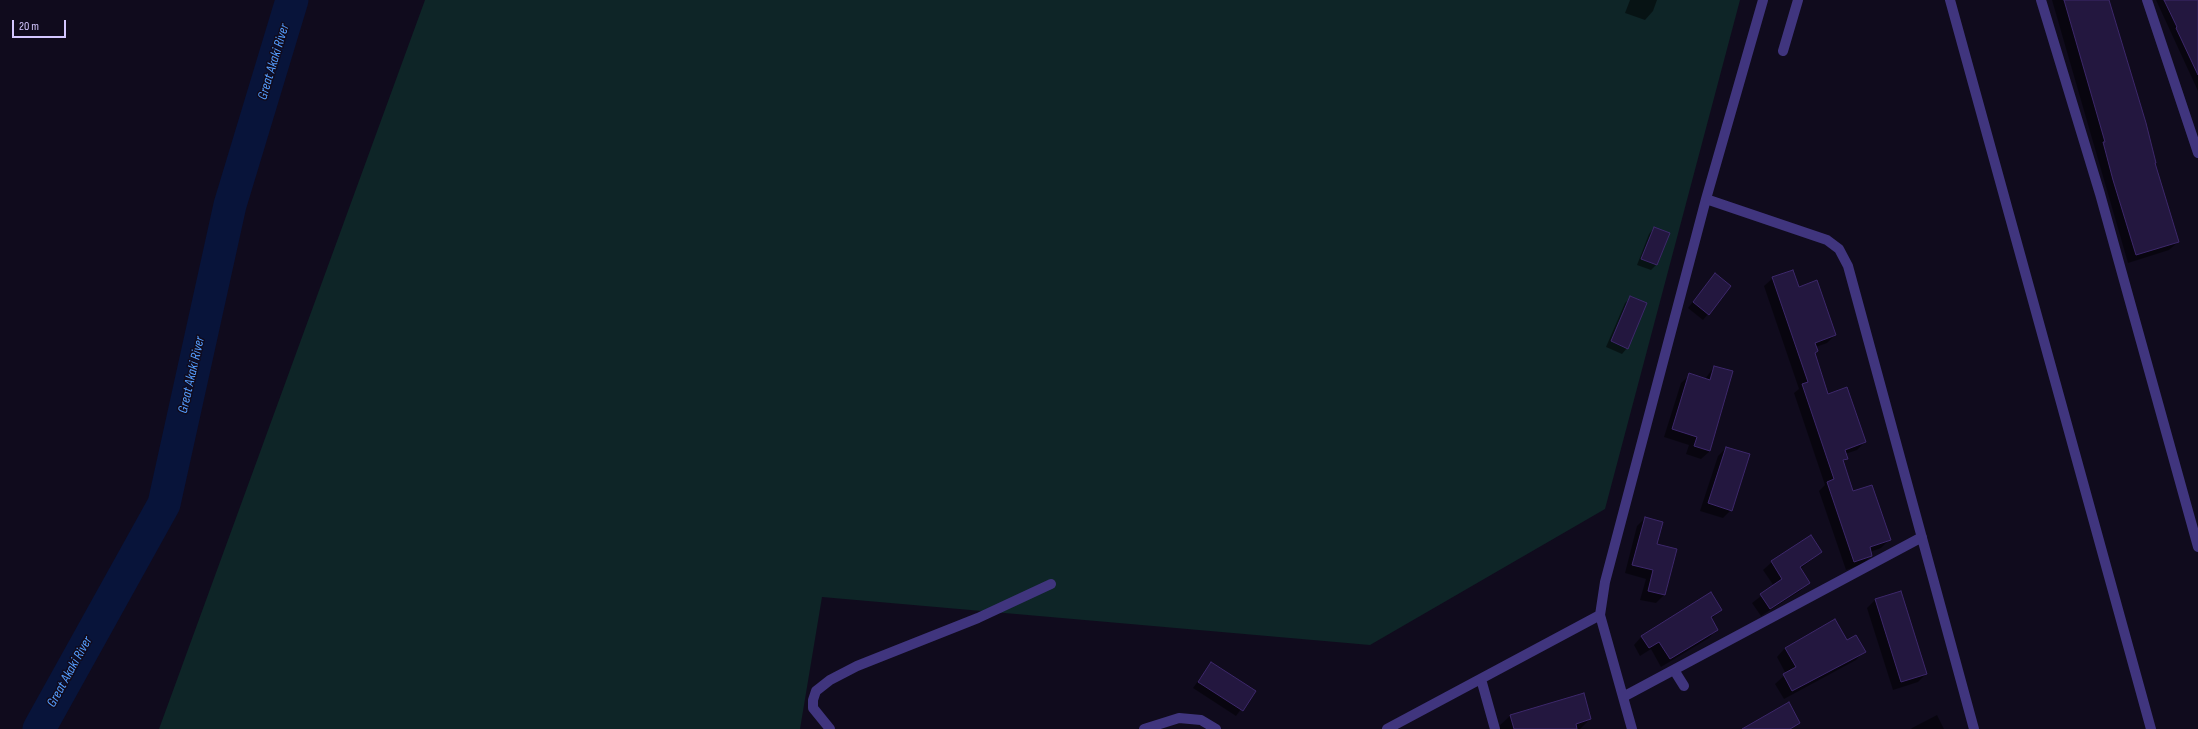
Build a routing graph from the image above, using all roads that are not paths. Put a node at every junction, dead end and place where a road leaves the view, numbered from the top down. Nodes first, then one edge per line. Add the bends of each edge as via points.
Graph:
1 (1763, 0) edge
2 (1798, 0) edge
3 (1950, 0) edge
4 (2041, 0) edge
5 (2148, 0) edge
6 (1783, 51) dead end
7 (2198, 153) edge
8 (1706, 199) junction
9 (1922, 538) junction
10 (2198, 547) edge
11 (1051, 584) dead end
12 (1600, 615) junction
13 (1674, 670) junction
14 (1481, 679) junction
15 (1684, 686) dead end
16 (1623, 697) junction
17 (830, 729) edge
18 (1144, 729) edge
19 (1216, 729) edge
20 (1388, 729) edge
21 (1495, 729) edge
22 (1632, 729) edge
23 (1974, 729) edge
24 (2151, 729) edge

1 - 8 street
2 - 6 street
3 - 24 street
4 - 10 street via 2100,194
5 - 7 street
8 - 9 street via 1828,240 1839,249 1848,266
8 - 12 street via 1604,582
9 - 13 street
9 - 23 street
11 - 17 street via 978,618 857,666 830,680 816,691 813,708
12 - 14 street
12 - 16 street
13 - 15 street
13 - 16 street
14 - 20 street
14 - 21 street
16 - 22 street
18 - 19 street via 1178,718 1200,720

